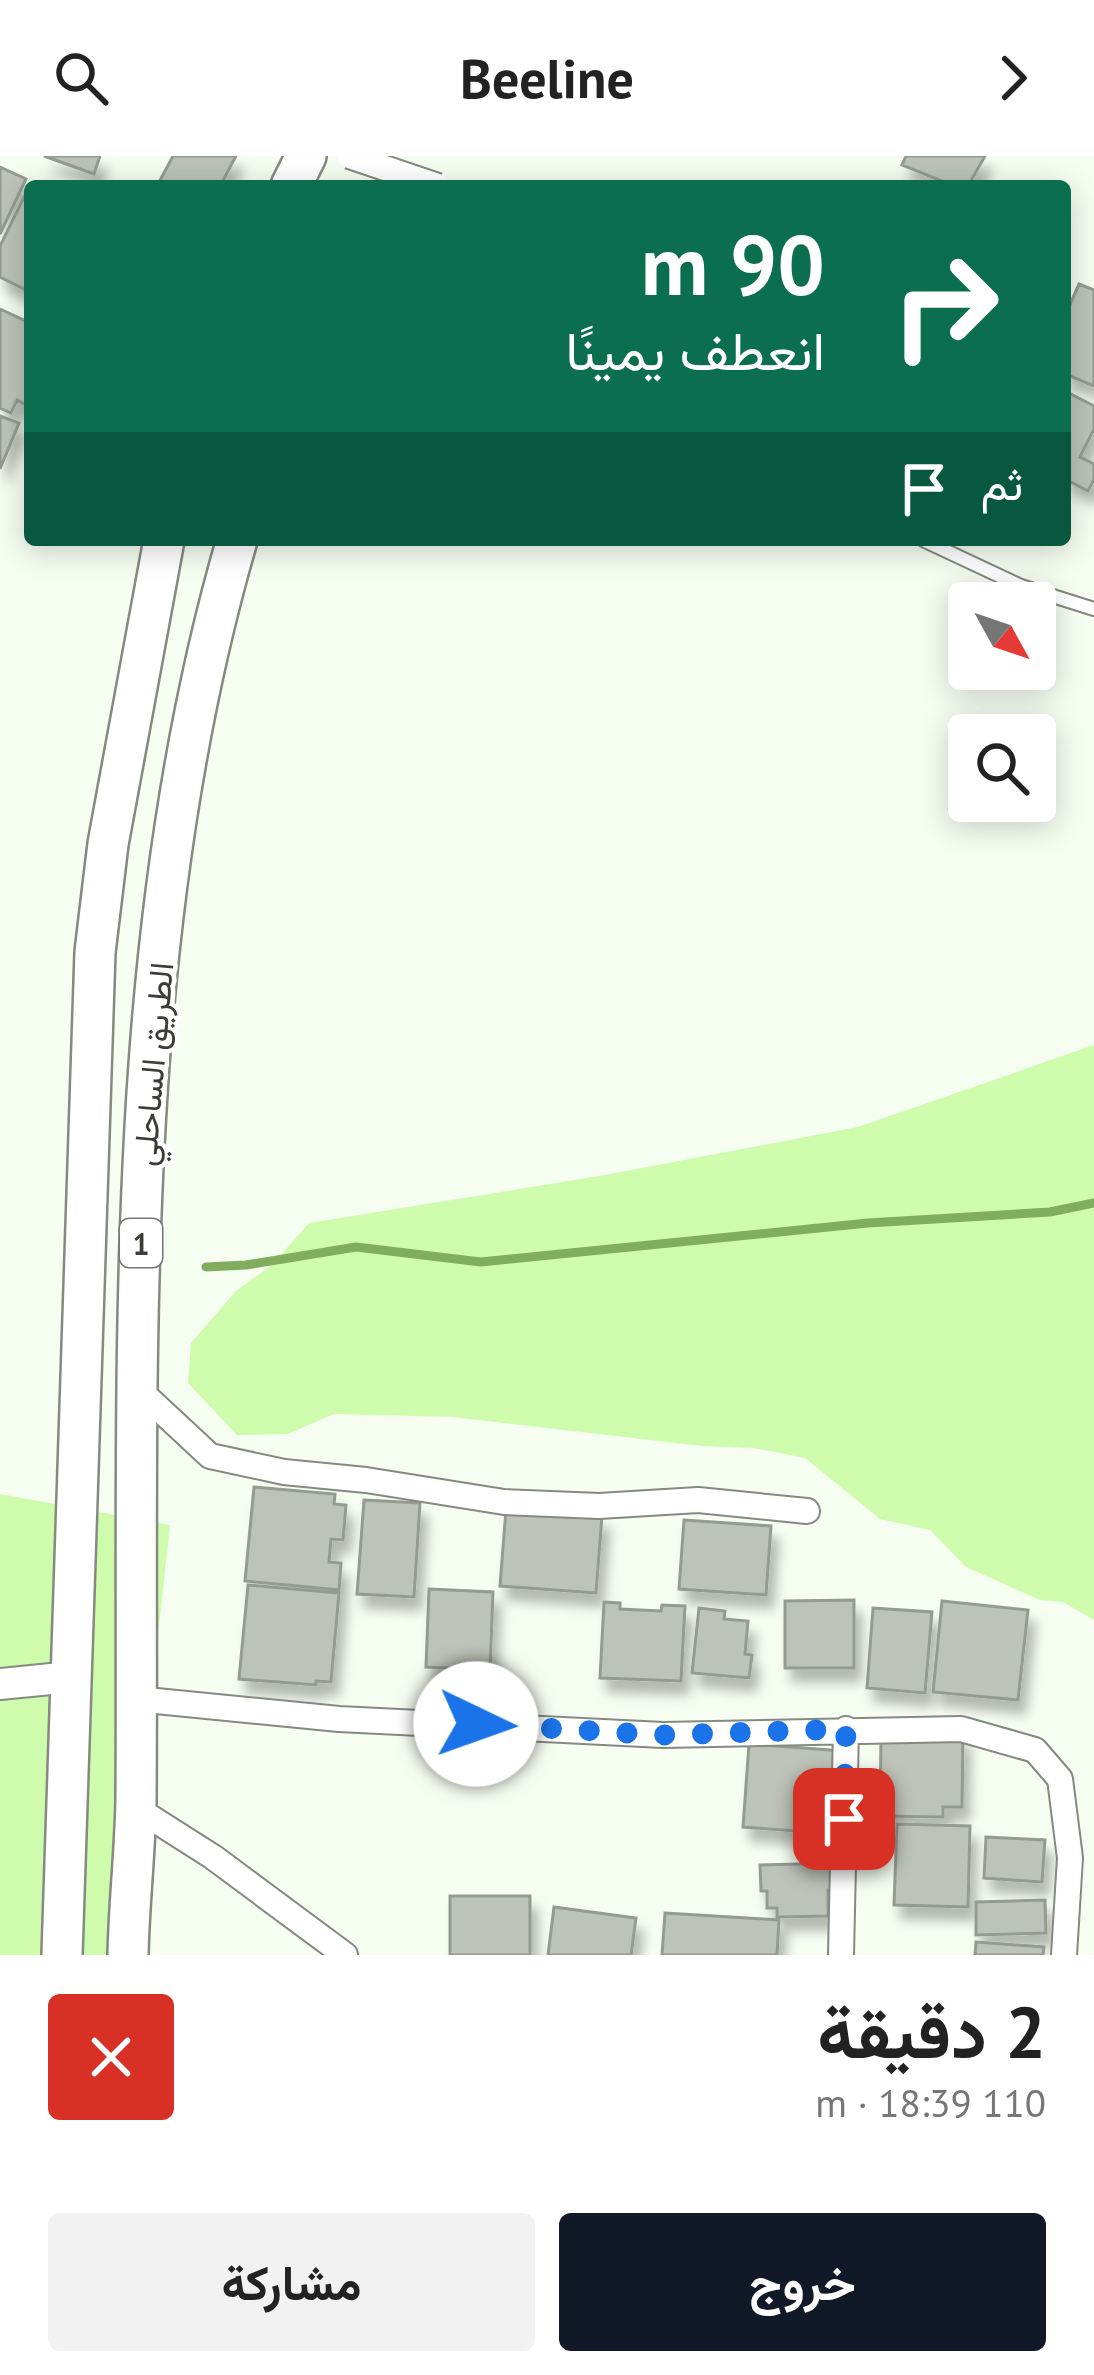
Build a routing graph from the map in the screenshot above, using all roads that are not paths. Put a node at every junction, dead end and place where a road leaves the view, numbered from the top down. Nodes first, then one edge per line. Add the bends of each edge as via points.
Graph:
1 (349, 156) edge
2 (420, 180) edge
3 (163, 546) edge
4 (235, 546) edge
5 (936, 546) edge
6 (1094, 609) edge
7 (138, 1389) junction
8 (807, 1511) dead end
9 (71, 1677) junction
10 (0, 1684) edge
11 (136, 1699) junction
12 (846, 1729) junction
13 (136, 1808) junction
14 (62, 1955) edge
15 (128, 1955) edge
16 (345, 1955) edge
17 (841, 1955) edge
18 (1064, 1955) edge

1 - 2 street, bridge
3 - 9 highway, الطريق الساحلي / 1 via 95,952
4 - 7 highway, الطريق الساحلي / 1 via 192,717 170,867 144,1123
5 - 6 lane
7 - 8 street via 210,1456 284,1472 504,1502 698,1500
7 - 11 highway, الطريق الساحلي / 1
9 - 10 street
9 - 14 highway, الطريق الساحلي / 1
11 - 12 street via 339,1719 663,1735
11 - 13 highway, الطريق الساحلي / 1
12 - 17 street
12 - 18 street via 961,1729 1036,1750 1060,1779 1070,1858
13 - 15 highway, الطريق الساحلي / 1
13 - 16 street

